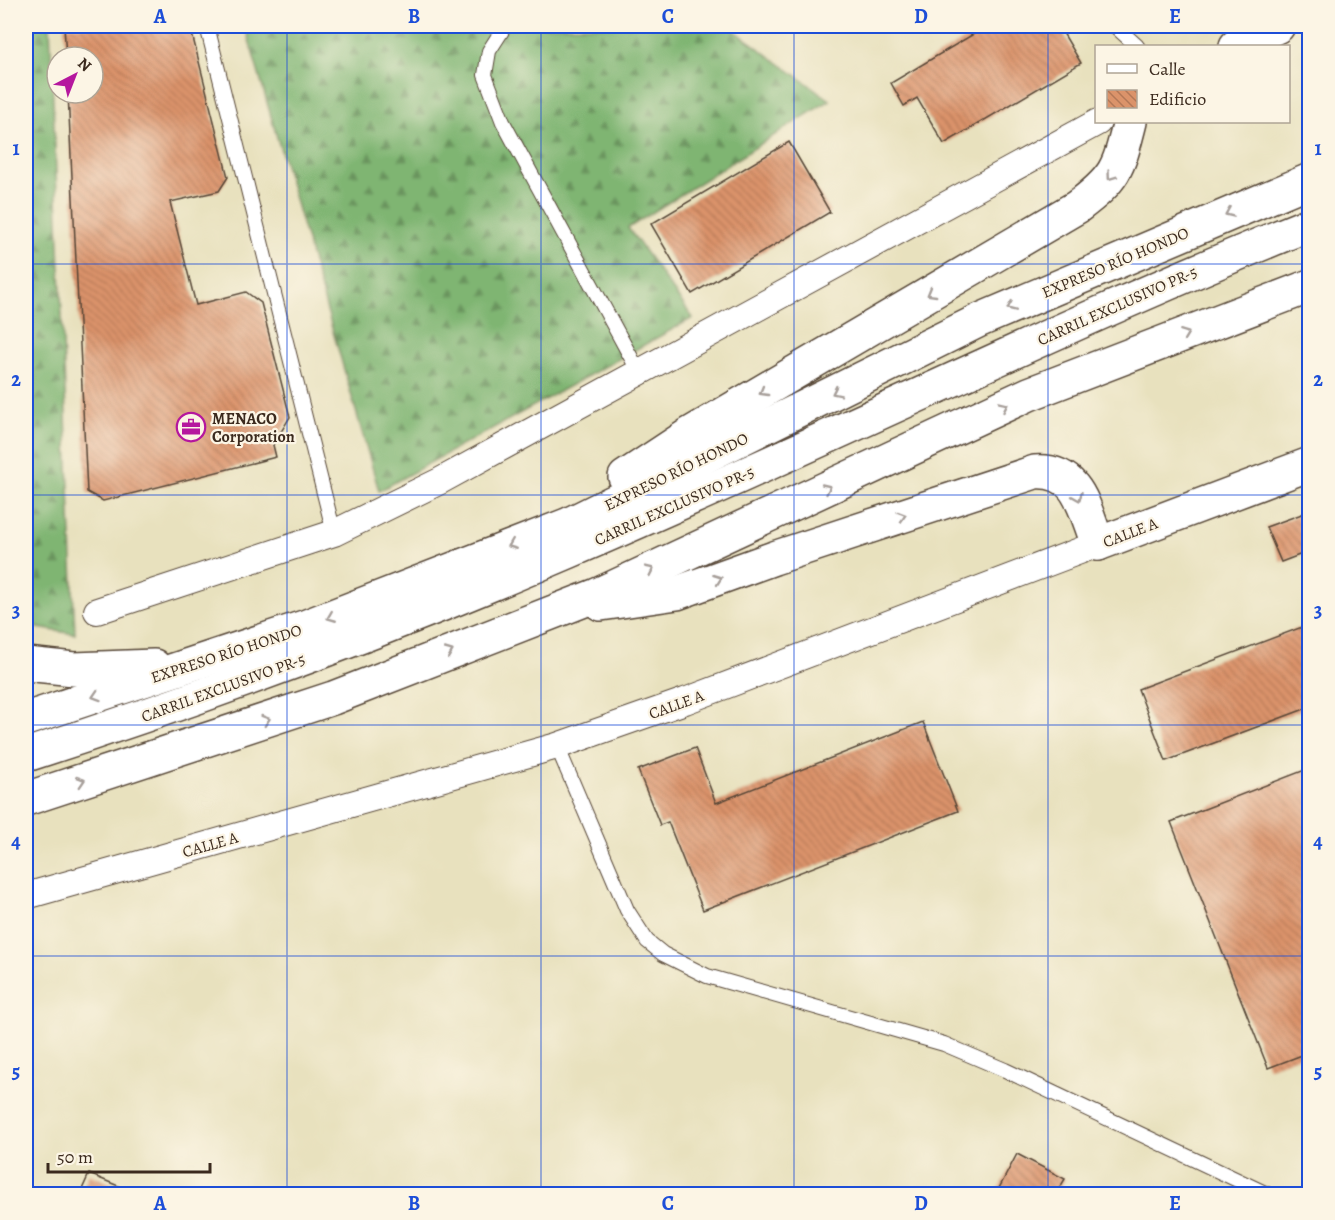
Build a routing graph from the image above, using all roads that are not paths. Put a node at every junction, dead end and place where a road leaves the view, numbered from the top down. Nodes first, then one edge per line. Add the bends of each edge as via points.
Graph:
1 (207, 26) edge
2 (505, 26) edge
3 (1115, 26) edge
4 (1278, 26) edge
5 (1136, 45) edge
6 (1238, 45) edge
7 (1096, 123) edge
8 (1130, 123) edge
9 (1296, 185) edge
10 (1310, 224) edge
11 (1310, 286) edge
12 (639, 372) junction
13 (1310, 464) edge
14 (567, 525) junction
15 (334, 533) junction
16 (1098, 544) junction
17 (97, 610) dead end
18 (558, 610) junction
19 (26, 664) edge
20 (191, 664) junction
21 (26, 719) edge
22 (557, 746) junction
23 (26, 755) edge
24 (26, 799) edge
25 (26, 896) edge
26 (1267, 1194) edge

1 - 15 lane
2 - 12 lane via 489,51 485,75 502,122
3 - 5 lane
4 - 6 main road
7 - 12 street
8 -> 14 main road via 1119,164 1109,181 1077,207 636,468
9 -> 14 main road, EXPRESO RÍO HONDO via 980,320
10 - 23 main road, CARRIL EXCLUSIVO PR-5 via 1213,263 464,596 248,679
18 -> 11 main road via 1029,394
12 - 15 street via 440,481
13 - 16 main road, CALLE A
14 -> 20 main road, EXPRESO RÍO HONDO via 307,626
15 - 17 street
18 -> 16 main road via 678,593 1035,472 1057,473 1073,485
16 - 22 street, CALLE A
24 -> 18 main road via 333,698
19 - 20 main road via 74,669
20 -> 21 main road, EXPRESO RÍO HONDO
22 - 25 street, CALLE A
22 - 26 lane via 627,910 647,941 663,954 707,976 944,1044

